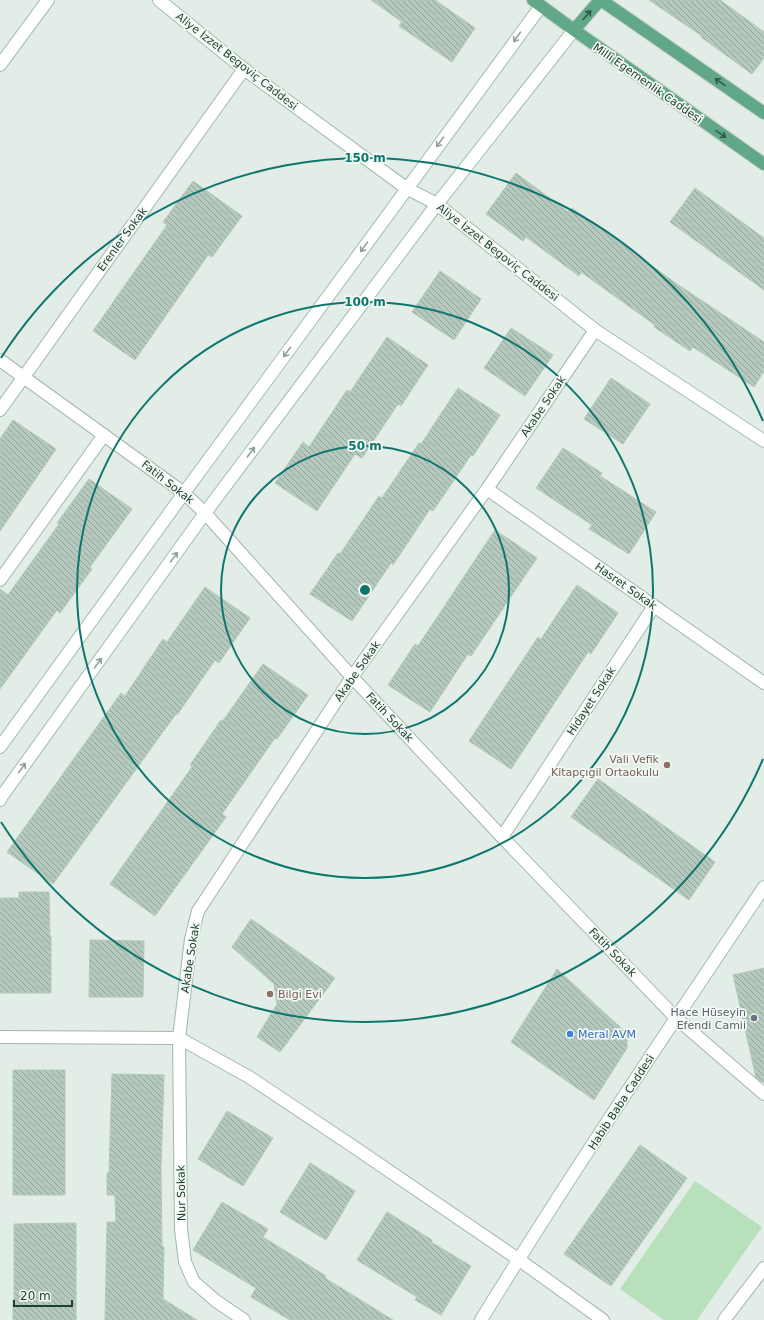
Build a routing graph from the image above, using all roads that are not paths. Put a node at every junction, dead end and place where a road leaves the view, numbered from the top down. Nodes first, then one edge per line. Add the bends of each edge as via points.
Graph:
1 (48, 0) edge
2 (159, 0) edge
3 (600, 0) edge
4 (540, 2) edge
5 (574, 30) junction
6 (0, 65) edge
7 (244, 69) junction
8 (764, 112) edge
9 (764, 164) edge
10 (406, 188) junction
11 (437, 204) junction
12 (595, 330) junction
13 (0, 360) edge
14 (23, 376) junction
15 (0, 410) edge
16 (104, 435) junction
17 (764, 442) edge
18 (487, 489) junction
19 (184, 493) junction
20 (206, 513) junction
21 (0, 580) edge
22 (654, 606) junction
23 (352, 676) junction
24 (764, 683) edge
25 (0, 747) edge
26 (0, 800) edge
27 (502, 837) junction
28 (764, 887) edge
29 (676, 1018) junction
30 (0, 1037) edge
31 (179, 1038) junction
32 (764, 1094) edge
33 (518, 1259) junction
34 (764, 1268) edge
35 (244, 1320) edge
36 (480, 1320) edge
37 (603, 1320) edge
38 (724, 1320) edge

1 - 6 street
2 - 7 street, Aliye İzzet Begoviç Caddesi
5 -> 3 main road
8 -> 3 main road
4 - 5 main road, Millî Egemenlik Caddesi
4 -> 10 street
5 -> 9 main road, Millî Egemenlik Caddesi
5 - 11 street
7 - 10 street, Aliye İzzet Begoviç Caddesi
7 - 14 street, Erenler Sokak
10 - 11 street, Aliye İzzet Begoviç Caddesi
10 -> 19 street
11 - 12 street, Aliye İzzet Begoviç Caddesi
20 -> 11 street
12 - 17 street, Aliye İzzet Begoviç Caddesi
12 - 18 street, Akabe Sokak
13 - 14 street, Fatih Sokak
14 - 15 street, Erenler Sokak
14 - 16 street, Fatih Sokak
16 - 19 street, Fatih Sokak
16 - 21 street
18 - 22 street, Hasret Sokak
18 - 23 street, Akabe Sokak
19 - 20 street, Fatih Sokak
19 - 25 street
20 - 23 street, Fatih Sokak
26 -> 20 street
22 - 24 street, Hasret Sokak
22 - 27 street, Hidayet Sokak
23 - 27 street, Fatih Sokak
23 - 31 street, Akabe Sokak via 198,912 191,939
27 - 29 street, Fatih Sokak
28 - 29 street, Habib Baba Caddesi
29 - 32 street, Fatih Sokak
29 - 33 street, Habib Baba Caddesi
30 - 31 street
31 - 33 street via 248,1077
31 - 35 street, Nur Sokak via 181,1229 185,1262 194,1282
33 - 36 street, Habib Baba Caddesi
33 - 37 street
34 - 38 street

